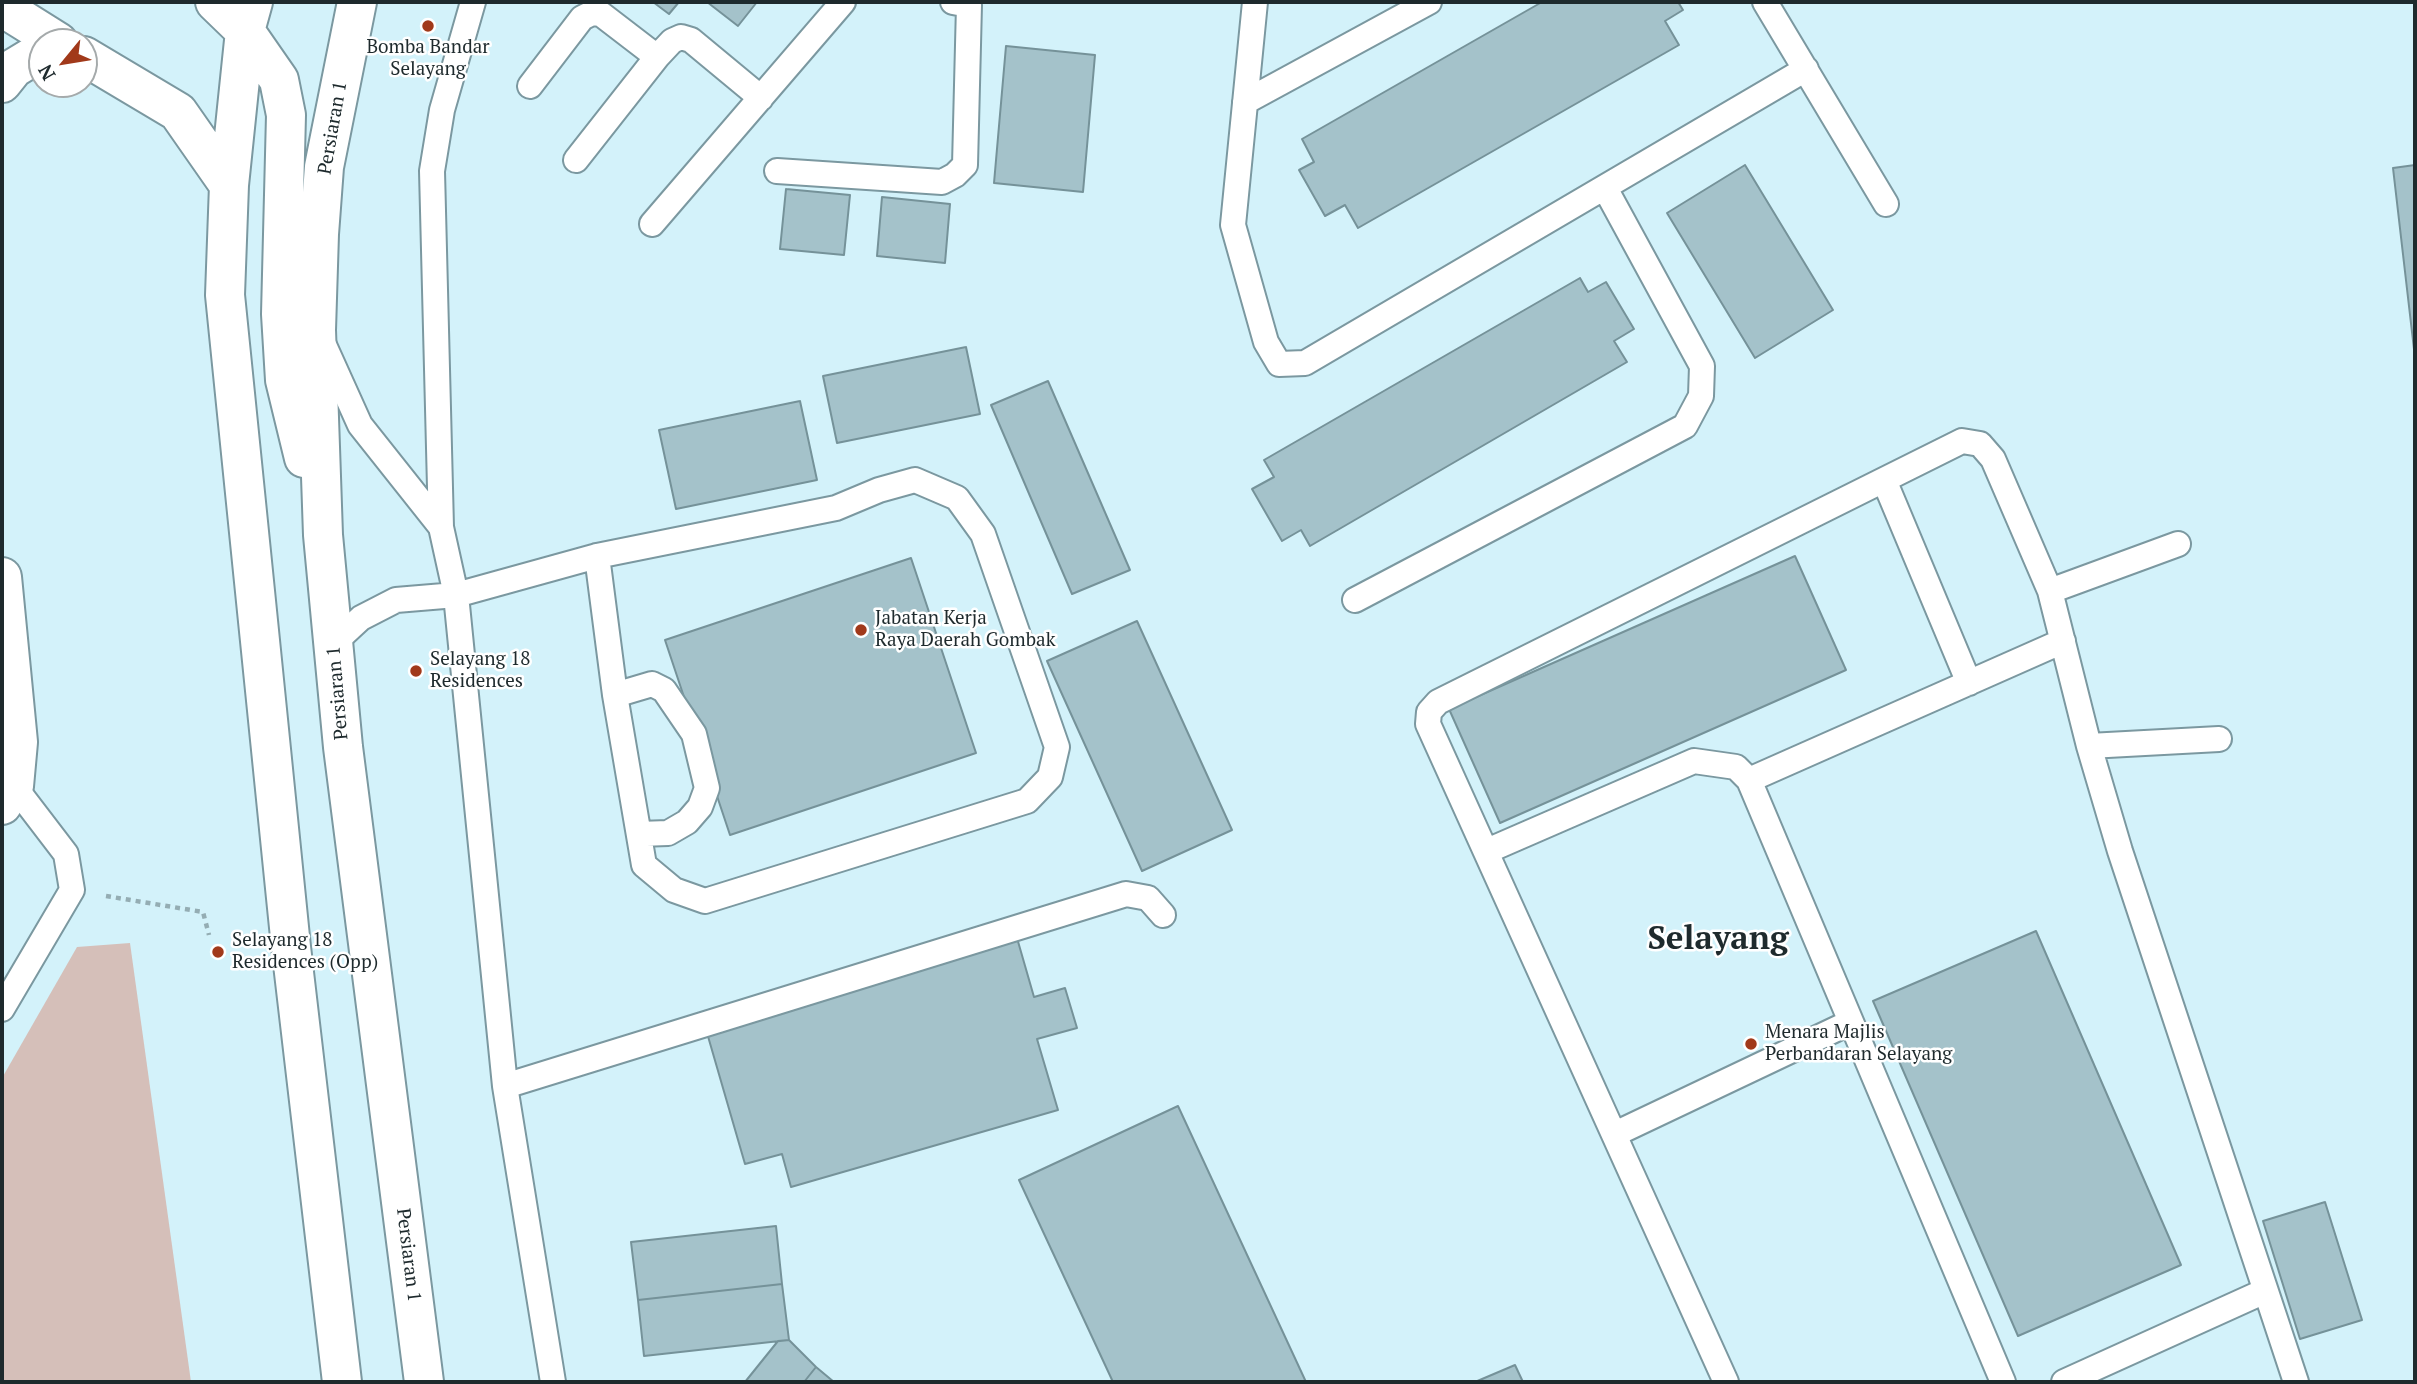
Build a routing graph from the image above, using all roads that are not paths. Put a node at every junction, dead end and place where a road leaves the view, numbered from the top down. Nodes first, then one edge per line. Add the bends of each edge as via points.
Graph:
1 (215, 2) edge
2 (356, 2) edge
3 (473, 2) edge
4 (844, 2) edge
5 (1255, 2) edge
6 (1429, 2) edge
7 (1765, 2) edge
8 (964, 3) edge
9 (2, 7) edge
10 (249, 16) edge
11 (36, 28) edge
12 (657, 57) junction
13 (28, 60) edge
14 (98, 64) edge
15 (1806, 69) junction
16 (2, 83) edge
17 (530, 86) dead end
18 (761, 98) junction
19 (1245, 102) junction
20 (576, 160) dead end
21 (777, 171) dead end
22 (229, 185) junction
23 (1605, 188) junction
24 (1886, 204) dead end
25 (652, 224) dead end
26 (316, 330) junction
27 (1884, 480) junction
28 (441, 527) junction
29 (323, 535) junction
30 (2178, 544) dead end
31 (597, 556) junction
32 (2, 577) edge
33 (2050, 591) junction
34 (456, 595) junction
35 (1355, 600) dead end
36 (2063, 641) junction
37 (334, 643) junction
38 (1969, 683) junction
39 (615, 695) junction
40 (2219, 739) dead end
41 (2089, 746) junction
42 (1749, 780) junction
43 (8, 796) edge
44 (639, 834) junction
45 (1487, 851) junction
46 (1163, 915) dead end
47 (2, 1009) edge
48 (1851, 1022) junction
49 (505, 1086) junction
50 (1615, 1134) junction
51 (2265, 1291) junction
52 (342, 1382) edge
53 (424, 1382) edge
54 (553, 1382) edge
55 (1726, 1382) edge
56 (2003, 1382) edge
57 (2064, 1382) edge
58 (2296, 1382) edge

1 - 10 main road
2 - 26 main road, Persiaran 1 via 324,167
3 - 28 lane via 442,110 432,172
4 - 18 lane
5 - 19 lane
6 - 19 lane
7 - 15 lane
8 - 21 lane via 965,166 955,175 942,182
9 - 11 main road
10 - 22 main road
10 - 29 main road via 279,80 286,115 281,314 285,380
12 - 17 lane via 600,14 592,13 582,18
12 - 18 lane via 671,41 691,40
12 - 20 lane
13 - 16 main road
14 - 22 main road via 178,112
15 - 23 lane
15 - 24 lane
18 - 25 lane
19 - 23 lane via 1233,225 1266,342 1279,364 1305,363
22 - 52 main road via 225,295 291,947
23 - 35 lane via 1702,366 1701,396 1685,426
26 - 28 lane via 360,425
26 - 29 main road, Persiaran 1
27 - 33 lane via 1962,440 1980,444 1993,459
27 - 38 lane
27 - 45 lane via 1438,702 1429,712 1428,724
28 - 34 lane
29 - 37 main road, Persiaran 1
30 - 33 lane
31 - 34 lane
31 - 39 lane
31 - 44 lane via 836,508 915,480 957,498 982,534 1056,747 1050,777 1027,802 705,901 674,890 644,865
32 - 43 main road via 18,741
33 - 36 lane
34 - 37 lane via 396,600 361,618
34 - 49 lane
36 - 38 lane
36 - 41 lane
37 - 53 main road, Persiaran 1 via 343,747
38 - 42 lane
39 - 44 lane
39 - 44 lane via 652,684 664,690 694,734 707,788 700,807 687,822 667,833
40 - 41 lane
41 - 51 lane
42 - 45 lane via 1736,767 1693,761
42 - 48 lane
43 - 47 lane via 66,854 72,890
45 - 50 lane
46 - 49 lane via 1148,898 1126,894
48 - 50 lane
48 - 56 lane
49 - 54 lane
50 - 55 lane
51 - 57 lane
51 - 58 lane

